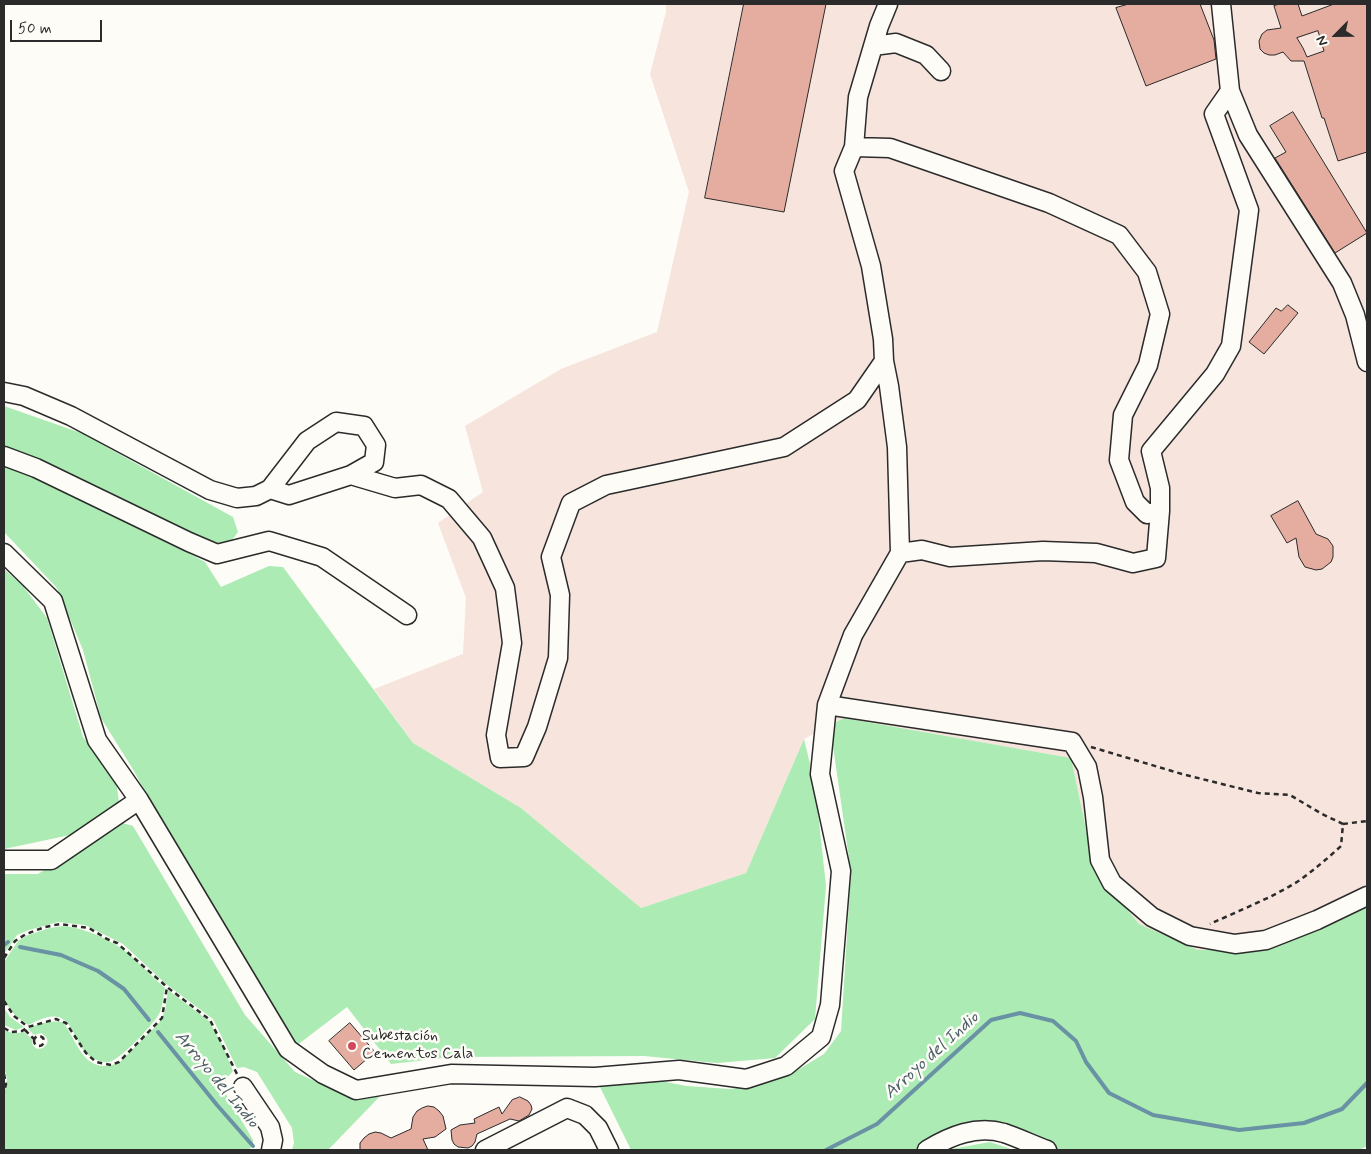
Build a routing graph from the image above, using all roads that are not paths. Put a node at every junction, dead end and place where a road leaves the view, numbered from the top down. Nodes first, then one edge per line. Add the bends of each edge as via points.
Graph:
1 (888, 4) edge
2 (1221, 4) edge
3 (873, 46) junction
4 (941, 71) dead end
5 (1230, 91) junction
6 (854, 147) junction
7 (884, 361) junction
8 (1367, 362) edge
9 (4, 392) edge
10 (4, 456) edge
11 (351, 475) junction
12 (270, 489) junction
13 (1160, 511) junction
14 (900, 552) junction
15 (4, 553) edge
16 (407, 615) dead end
17 (827, 705) junction
18 (139, 800) junction
19 (4, 860) edge
20 (1367, 896) edge
21 (243, 1087) road end
22 (271, 1150) edge
23 (485, 1150) edge
24 (609, 1150) edge
25 (927, 1150) edge
26 (1048, 1150) edge

1 - 3 street
2 - 5 street
3 - 4 street via 896,43 926,54
3 - 6 street via 858,97
5 - 8 street via 1248,135 1342,283 1355,315
5 - 13 street via 1214,114 1249,210 1231,346 1215,374 1150,451 1160,488
6 - 7 street via 844,171 871,266
6 - 13 street via 890,148 1049,203 1119,235 1147,272 1160,314 1148,365 1123,416 1119,460 1135,502 1147,514
7 - 11 street via 857,400 784,447 606,485 571,503 551,557 560,595 558,658 537,727 524,757 500,758 496,734 512,643 505,588 482,538 449,499 422,484 394,488
7 - 14 street via 897,447
9 - 12 street via 24,396 71,416 210,490 237,498 256,496
10 - 16 street via 217,554 270,541 322,557
11 - 12 street via 288,495
11 - 12 street via 374,462 376,444 364,426 336,422 307,441
13 - 14 street via 1156,558 1133,563 1096,553 1043,551 950,558 922,550
14 - 17 street via 853,635
15 - 18 street via 53,601 96,740
17 - 18 street via 820,774 840,871 830,1006 821,1037 786,1066 746,1078 679,1070 595,1077 451,1074 356,1090 323,1074 288,1049
17 - 20 street via 1072,742 1087,767 1100,860 1112,883 1152,917 1190,936 1235,944 1266,940
18 - 19 street via 51,860
21 - 22 street via 270,1127
23 - 24 street via 566,1108 585,1115 598,1128
25 - 26 street via 962,1133 981,1131 1002,1133

